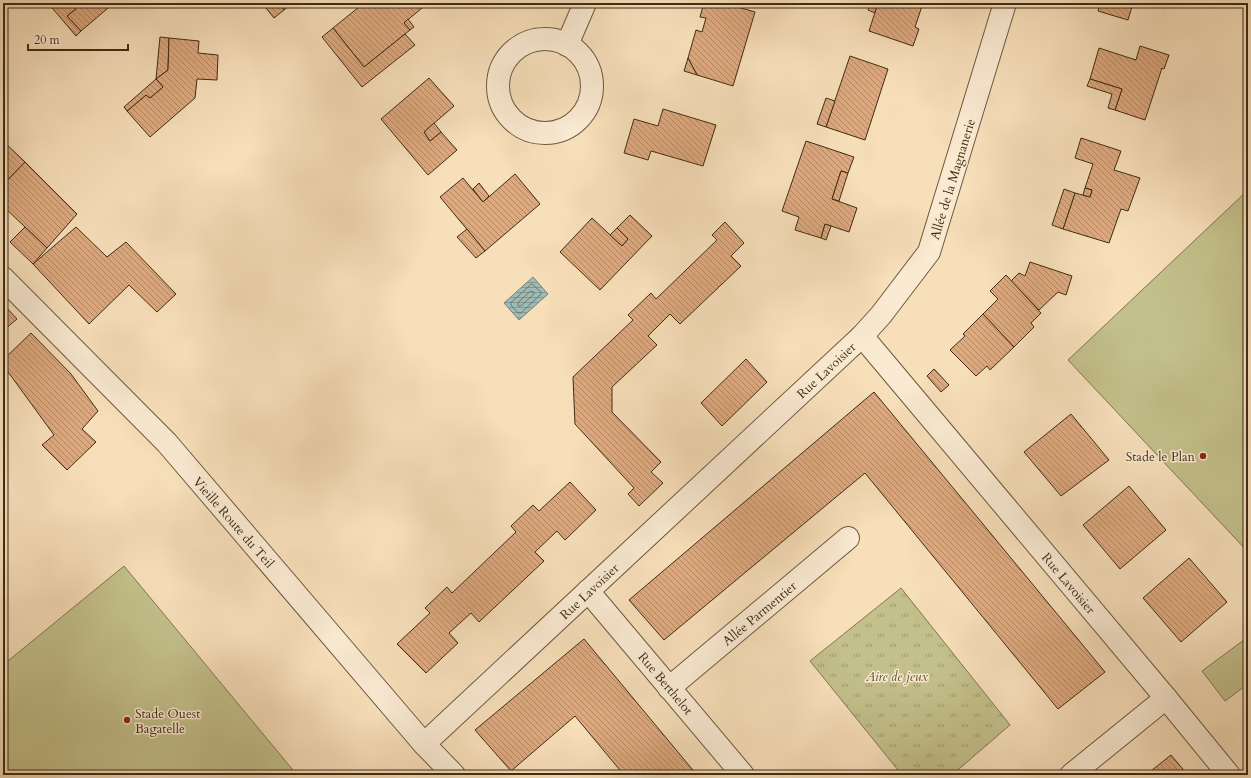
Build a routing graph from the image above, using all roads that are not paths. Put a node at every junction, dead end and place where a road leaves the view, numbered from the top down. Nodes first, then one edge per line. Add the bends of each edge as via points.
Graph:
1 (585, 3) edge
2 (1005, 3) edge
3 (567, 44) junction
4 (3, 278) edge
5 (862, 336) junction
6 (848, 538) dead end
7 (588, 591) junction
8 (670, 688) junction
9 (1166, 698) junction
10 (424, 744) junction
11 (454, 775) edge
12 (743, 775) edge
13 (1071, 775) edge
14 (1229, 775) edge

1 - 3 street
2 - 5 street, Allée de la Magnanerie via 929,252
3 - 3 street via 552,40 536,40 522,45 510,55 502,68 498,83 499,98 506,113 517,124 530,131 561,131 575,123 585,112 591,97 592,82 588,67 579,54
4 - 10 street, Vieille Route du Teil via 167,443
5 - 7 street, Rue Lavoisier
5 - 9 street, Rue Lavoisier
6 - 8 street, Allée Parmentier
7 - 8 street, Rue Berthelot
7 - 10 street, Rue Lavoisier
8 - 12 street, Rue Berthelot
9 - 13 street
9 - 14 street, Rue Lavoisier
10 - 11 street, Vieille Route du Teil

